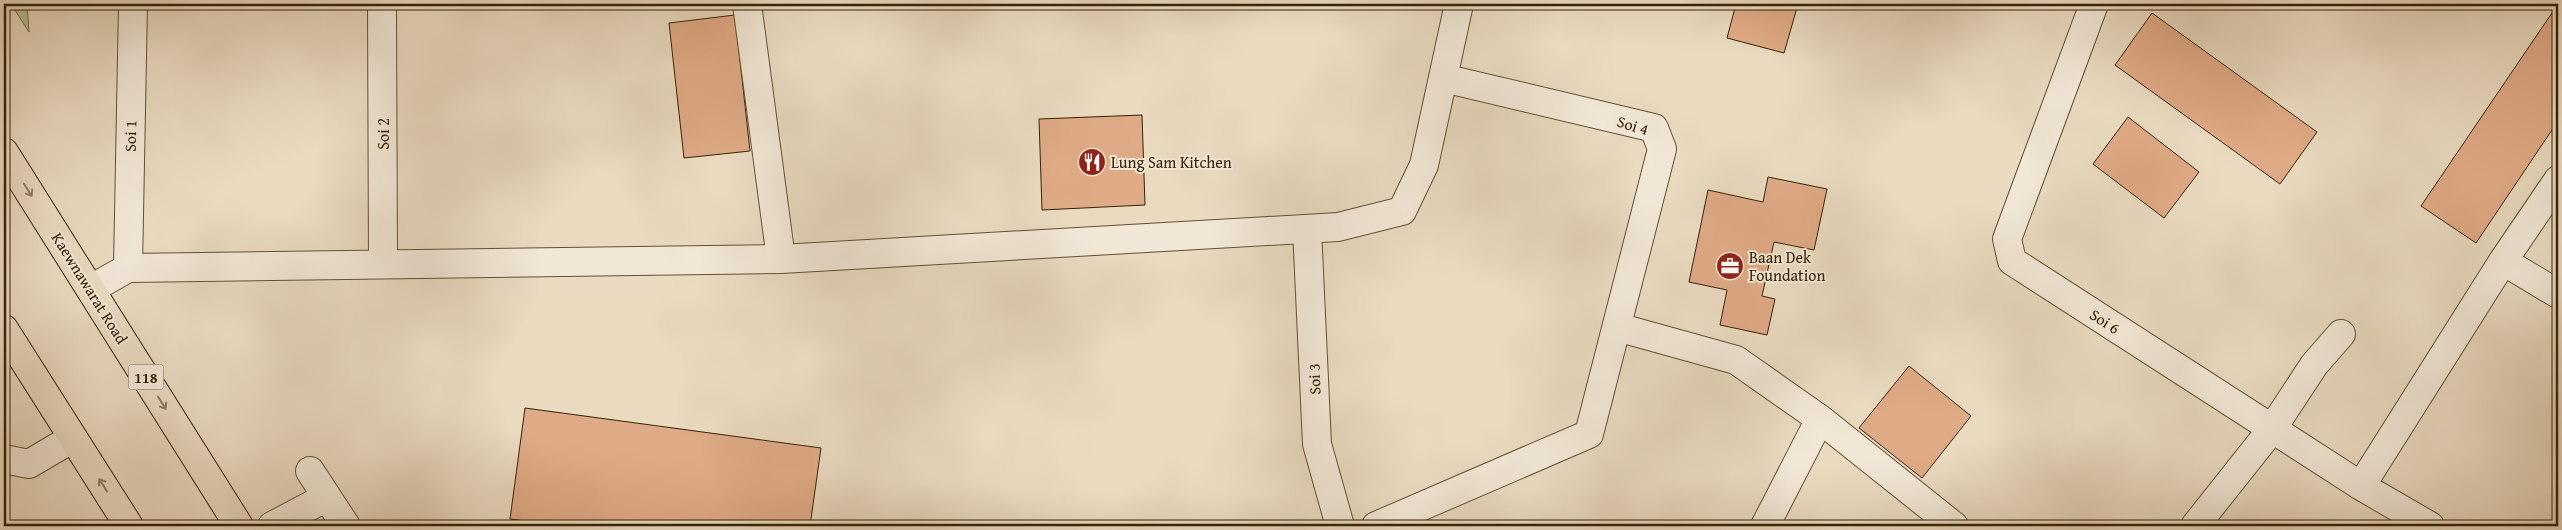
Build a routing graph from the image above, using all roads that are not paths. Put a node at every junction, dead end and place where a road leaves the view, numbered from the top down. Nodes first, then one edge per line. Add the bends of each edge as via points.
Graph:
1 (133, 4) edge
2 (382, 4) edge
3 (747, 4) edge
4 (1459, 4) edge
5 (2094, 4) edge
6 (1443, 78) junction
7 (4, 152) edge
8 (2558, 180) edge
9 (1307, 229) junction
10 (782, 259) junction
11 (2503, 261) junction
12 (383, 264) junction
13 (128, 268) junction
14 (91, 289) junction
15 (2558, 294) edge
16 (1617, 327) junction
17 (4, 329) edge
18 (2341, 334) dead end
19 (1820, 419) junction
20 (2272, 429) junction
21 (73, 438) junction
22 (4, 459) edge
23 (310, 472) dead end
24 (2361, 486) junction
25 (326, 497) junction
26 (129, 526) edge
27 (239, 526) edge
28 (272, 526) edge
29 (346, 526) edge
30 (1340, 526) edge
31 (1376, 526) edge
32 (1765, 526) edge
33 (1954, 526) edge
34 (2195, 526) edge
35 (2430, 526) edge

1 - 13 street, Soi 1
2 - 12 street, Soi 2
3 - 10 street
4 - 6 street
5 - 20 street, Soi 6 via 2007,239 2012,261
6 - 9 street via 1424,165 1402,211 1338,227
6 - 16 street, Soi 4 via 1654,128 1662,149
7 -> 14 main road, Kaewnawarat Road / 118
8 - 11 street
9 - 10 street
9 - 30 street, Soi 3 via 1317,444
10 - 12 street
11 - 15 street
11 - 24 street
12 - 13 street
13 - 14 street
14 -> 27 main road, Kaewnawarat Road / 118
16 - 19 street via 1736,360
16 - 31 street via 1589,434
17 - 21 main road
18 - 20 street via 2314,365
19 - 32 street
19 - 33 street
20 - 24 street, Soi 6
20 - 34 street
21 - 22 street via 29,464
26 -> 21 main road
23 - 25 street
24 - 35 street, Soi 6
25 - 28 street
25 - 29 street

